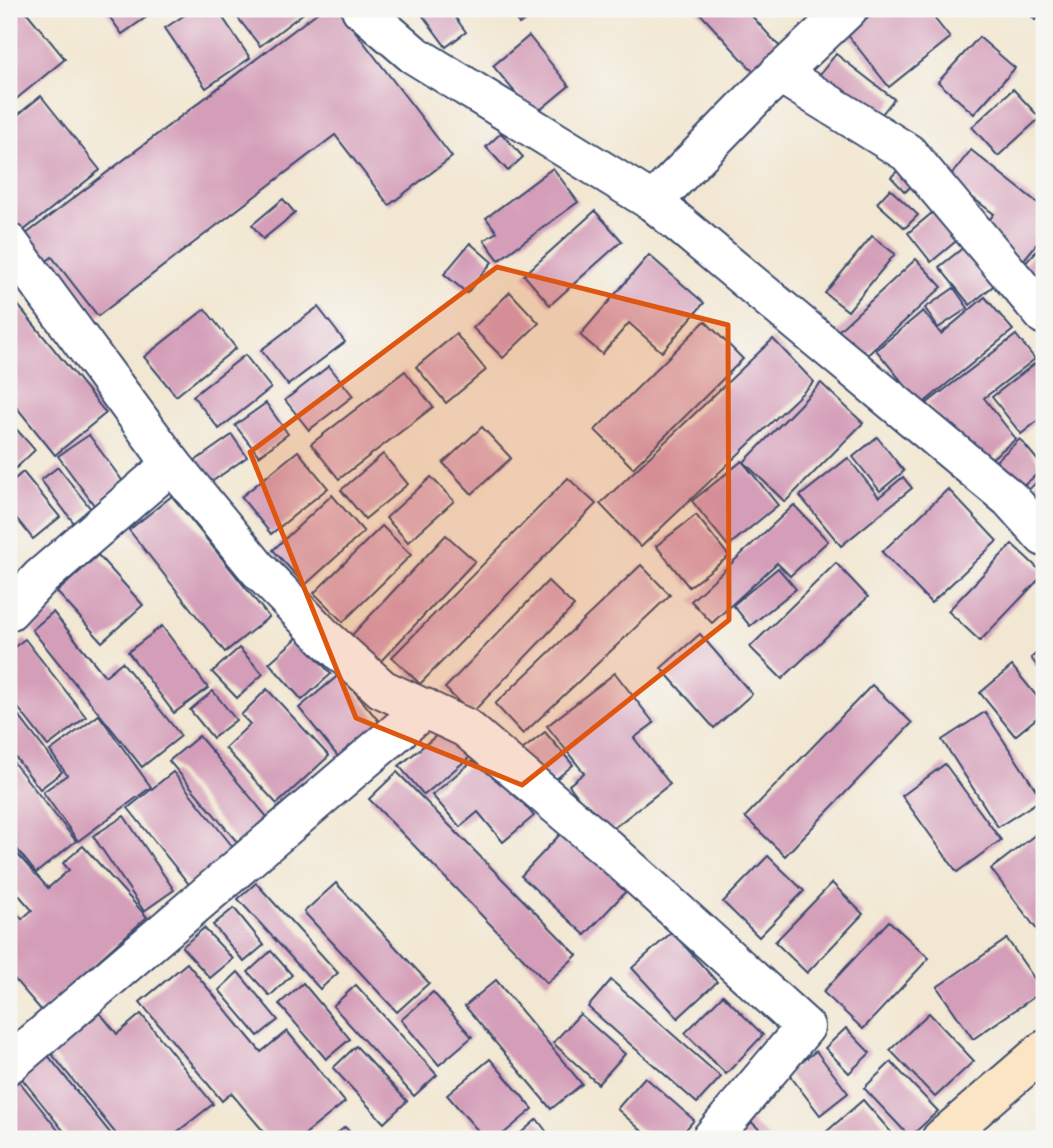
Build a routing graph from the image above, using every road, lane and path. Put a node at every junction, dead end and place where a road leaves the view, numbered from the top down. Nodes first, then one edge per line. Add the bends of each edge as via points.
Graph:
1 (361, 9) edge
2 (848, 9) edge
3 (779, 73) junction
4 (653, 202) junction
5 (9, 243) edge
6 (1044, 314) edge
7 (172, 464) junction
8 (1044, 537) edge
9 (9, 611) edge
10 (425, 708) junction
11 (1044, 1050) edge
12 (9, 1064) edge
13 (711, 1139) edge
14 (941, 1139) edge

1 - 4 street via 413,54
2 - 3 street
3 - 4 street
3 - 6 street via 908,153
4 - 8 street via 1010,499
5 - 7 street
7 - 9 street via 40,578
7 - 10 street via 258,569 324,637 383,690
10 - 12 street
10 - 13 street via 466,729 608,849 805,1027
11 - 14 street

